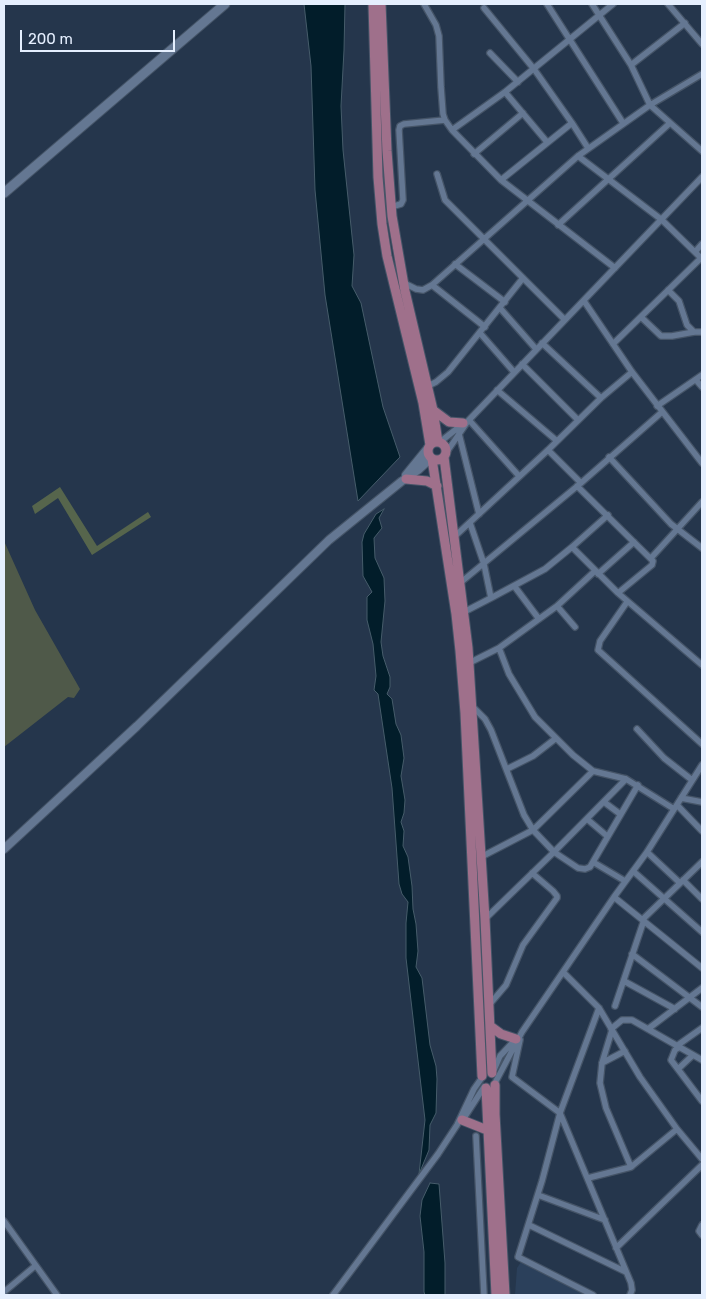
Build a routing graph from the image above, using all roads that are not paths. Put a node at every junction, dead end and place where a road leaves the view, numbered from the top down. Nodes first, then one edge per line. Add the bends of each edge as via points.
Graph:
1 (225, 4) edge
2 (372, 4) edge
3 (381, 4) edge
4 (424, 4) edge
5 (547, 4) edge
6 (592, 4) edge
7 (613, 4) edge
8 (668, 4) edge
9 (484, 8) dead end
10 (600, 15) junction
11 (685, 23) junction
12 (569, 39) junction
13 (702, 44) edge
14 (490, 53) dead end
15 (631, 65) junction
16 (534, 69) junction
17 (702, 74) edge
18 (518, 82) junction
19 (505, 92) junction
20 (650, 105) junction
21 (523, 113) junction
22 (445, 120) junction
23 (572, 123) junction
24 (623, 123) junction
25 (670, 123) junction
26 (452, 130) junction
27 (547, 142) junction
28 (588, 148) junction
29 (702, 151) edge
30 (474, 154) junction
31 (578, 156) junction
32 (437, 174) dead end
33 (702, 178) edge
34 (501, 180) junction
35 (608, 180) junction
36 (4, 193) edge
37 (526, 200) junction
38 (391, 207) junction
39 (662, 220) junction
40 (558, 225) junction
41 (484, 238) junction
42 (702, 244) edge
43 (695, 252) junction
44 (702, 258) edge
45 (455, 264) junction
46 (615, 268) junction
47 (523, 278) junction
48 (404, 283) junction
49 (432, 284) junction
50 (668, 290) junction
51 (584, 301) junction
52 (505, 302) junction
53 (500, 308) junction
54 (641, 317) junction
55 (565, 320) junction
56 (485, 327) junction
57 (694, 332) junction
58 (702, 332) edge
59 (480, 333) junction
60 (542, 343) junction
61 (613, 344) junction
62 (536, 349) junction
63 (522, 364) junction
64 (514, 372) junction
65 (632, 372) junction
66 (702, 375) edge
67 (696, 380) junction
68 (428, 386) junction
69 (702, 386) edge
70 (497, 390) junction
71 (601, 398) junction
72 (657, 406) junction
73 (433, 410) junction
74 (662, 412) junction
75 (578, 420) junction
76 (467, 421) junction
77 (458, 434) junction
78 (557, 442) junction
79 (434, 444) junction
80 (548, 450) junction
81 (445, 455) junction
82 (609, 457) junction
83 (432, 458) junction
84 (702, 463) edge
85 (519, 476) junction
86 (404, 480) junction
87 (579, 484) junction
88 (437, 486) junction
89 (702, 502) edge
90 (479, 514) junction
91 (608, 515) junction
92 (470, 523) junction
93 (678, 528) junction
94 (454, 537) junction
95 (634, 542) junction
96 (572, 547) junction
97 (702, 548) edge
98 (651, 558) junction
99 (484, 564) junction
100 (597, 573) junction
101 (460, 583) junction
102 (514, 587) junction
103 (618, 593) junction
104 (491, 598) junction
105 (627, 602) junction
106 (557, 606) junction
107 (464, 612) junction
108 (539, 619) junction
109 (575, 627) dead end
110 (499, 648) junction
111 (469, 663) junction
112 (702, 665) edge
113 (472, 706) junction
114 (637, 729) dead end
115 (555, 739) junction
116 (702, 744) edge
117 (702, 765) edge
118 (507, 769) junction
119 (593, 771) junction
120 (626, 779) junction
121 (692, 780) junction
122 (638, 785) junction
123 (681, 798) junction
124 (604, 802) junction
125 (702, 802) edge
126 (675, 807) junction
127 (620, 814) junction
128 (588, 819) junction
129 (533, 830) junction
130 (702, 831) edge
131 (607, 836) junction
132 (4, 848) edge
133 (554, 852) junction
134 (647, 852) junction
135 (481, 857) junction
136 (593, 862) junction
137 (702, 862) edge
138 (633, 871) junction
139 (532, 873) junction
140 (625, 881) junction
141 (682, 882) junction
142 (614, 897) junction
143 (663, 899) junction
144 (702, 900) edge
145 (485, 919) junction
146 (644, 920) junction
147 (702, 932) edge
148 (632, 954) junction
149 (702, 968) edge
150 (563, 972) junction
151 (624, 981) junction
152 (702, 988) edge
153 (691, 997) junction
154 (489, 1005) junction
155 (615, 1006) dead end
156 (702, 1007) edge
157 (598, 1008) junction
158 (675, 1010) junction
159 (490, 1026) junction
160 (702, 1028) edge
161 (611, 1029) junction
162 (648, 1029) junction
163 (519, 1037) junction
164 (679, 1046) junction
165 (624, 1051) junction
166 (693, 1055) junction
167 (702, 1060) edge
168 (602, 1063) junction
169 (678, 1069) junction
170 (489, 1080) junction
171 (702, 1101) edge
172 (560, 1113) junction
173 (460, 1122) junction
174 (678, 1129) junction
175 (487, 1130) junction
176 (476, 1136) dead end
177 (702, 1159) edge
178 (702, 1165) edge
179 (631, 1167) junction
180 (588, 1178) junction
181 (538, 1195) junction
182 (4, 1220) edge
183 (605, 1220) junction
184 (702, 1224) edge
185 (529, 1225) junction
186 (702, 1235) edge
187 (616, 1248) junction
188 (35, 1266) junction
189 (626, 1272) junction
190 (4, 1292) edge
191 (57, 1295) edge
192 (332, 1295) edge
193 (484, 1295) edge
194 (496, 1295) edge
195 (505, 1295) edge
196 (593, 1295) edge
197 (630, 1295) edge

1 - 36 main road
2 - 79 main road via 382,224
3 - 38 main road
4 - 22 street via 439,36 440,87
5 - 12 street
6 - 10 street
7 - 10 street
8 - 11 street
9 - 16 street
10 - 12 street
10 - 15 street
11 - 13 street
11 - 15 street
12 - 16 street
12 - 24 street
14 - 18 street
15 - 20 street
16 - 18 street
16 - 23 street
17 - 20 street
18 - 19 street
19 - 21 street
19 - 26 street
20 - 24 street
20 - 25 street
21 - 27 street
21 - 30 street
22 - 26 street
22 - 38 street via 400,126 403,200
23 - 27 street
23 - 28 street
24 - 28 street
25 - 29 street
25 - 35 street
26 - 30 street
27 - 34 street
28 - 31 street
30 - 34 street
31 - 35 street
31 - 37 street
32 - 41 street via 446,200
33 - 39 street
34 - 37 street
35 - 39 street
35 - 40 street
37 - 40 street
37 - 41 street
38 - 48 main road
39 - 43 street
39 - 46 street
40 - 46 street
41 - 45 street
41 - 47 street
42 - 43 street
43 - 44 street
44 - 50 street
45 - 49 street
45 - 52 street
46 - 51 street
47 - 52 street
47 - 55 street
48 - 49 street via 423,290
48 - 68 main road
49 - 56 street
50 - 54 street
50 - 57 street via 679,301 687,326
51 - 55 street
51 - 61 street
52 - 53 street
53 - 56 street
53 - 62 street
54 - 57 street via 661,336
54 - 61 street
55 - 60 street
56 - 59 street
57 - 58 street
59 - 64 street
59 - 68 street via 448,372
60 - 62 street
60 - 71 street
61 - 65 street
62 - 63 street
63 - 64 street
63 - 75 street
64 - 70 street
65 - 71 street
65 - 72 street
66 - 67 street
67 - 69 street
67 - 72 street
68 - 73 main road
70 - 76 street
70 - 78 street
71 - 75 street
72 - 74 street
73 - 76 main road via 449,422
73 - 79 main road
74 - 82 street
74 - 84 street
75 - 78 street
76 - 77 street
76 - 79 street
76 - 85 street
77 - 81 street
77 - 90 street
78 - 80 street
79 - 81 main road via 445,446
79 - 83 main road via 428,454
79 - 86 street
80 - 85 street
80 - 87 street
81 - 83 main road via 439,460
81 - 94 main road
82 - 87 street
82 - 93 street
83 - 86 street
83 - 88 main road
85 - 90 street
86 - 88 main road via 427,481
86 - 132 street via 329,540 137,726
87 - 91 street
87 - 99 street
88 - 170 main road via 456,614 464,704
89 - 93 street
90 - 92 street
91 - 95 street
91 - 96 street
92 - 94 street
92 - 99 street
93 - 97 street
93 - 98 street
94 - 101 main road
95 - 98 street
95 - 100 street
96 - 100 street
96 - 102 street via 545,569
98 - 103 street via 652,565
99 - 101 street
99 - 104 street
100 - 103 street
100 - 106 street
101 - 107 main road
102 - 104 street
102 - 108 street
103 - 105 street
104 - 107 street
105 - 112 street
105 - 116 street via 600,641 598,650
106 - 108 street
106 - 109 street
107 - 111 main road
108 - 110 street
110 - 111 street
110 - 115 street via 526,704
111 - 113 main road
113 - 118 street via 485,719
113 - 135 main road
114 - 121 street via 664,758
115 - 118 street via 533,756
115 - 119 street
117 - 121 street
118 - 129 street
119 - 120 street
119 - 129 street
120 - 122 street
120 - 124 street
121 - 123 street
122 - 126 street
122 - 127 street
123 - 125 street
123 - 126 street
124 - 127 street
124 - 128 street
126 - 130 street
126 - 134 street
127 - 131 street
128 - 131 street
128 - 133 street
129 - 133 street
129 - 135 street
131 - 136 street
133 - 136 street via 581,869 587,869
133 - 139 street
134 - 138 street
134 - 141 street
135 - 145 main road
136 - 140 street
137 - 141 street
138 - 140 street
138 - 143 street
139 - 145 street
139 - 154 street via 557,898 523,945 506,985
140 - 142 street
141 - 143 street
141 - 144 street
142 - 146 street
142 - 150 street
143 - 146 street
143 - 147 street
145 - 154 main road
146 - 148 street
146 - 149 street
148 - 151 street
148 - 153 street
150 - 157 street
150 - 163 street
151 - 155 street
151 - 158 street
152 - 153 street
153 - 156 street
153 - 158 street
154 - 159 main road
157 - 161 street
157 - 172 street
158 - 162 street
159 - 163 main road via 503,1035
159 - 170 main road
160 - 164 street
161 - 162 street via 625,1018
161 - 165 street
161 - 168 street
162 - 164 street
163 - 170 street
163 - 172 street via 512,1077
164 - 166 street
164 - 169 street via 671,1057
165 - 168 street
165 - 174 street
166 - 167 street
166 - 169 street
168 - 179 street via 600,1083 603,1098
169 - 171 street
170 - 173 street via 474,1089
170 - 175 main road
170 - 195 main road via 495,1114
172 - 180 street
172 - 181 street
173 - 175 main road
173 - 192 street
174 - 177 street
174 - 179 street
175 - 194 main road
176 - 193 street
178 - 187 street
179 - 180 street
180 - 183 street
181 - 183 street
181 - 185 street
182 - 188 street
183 - 187 street
184 - 186 street
185 - 189 street
185 - 196 street via 518,1257
187 - 189 street
188 - 190 street
188 - 191 street
189 - 197 street via 632,1286

